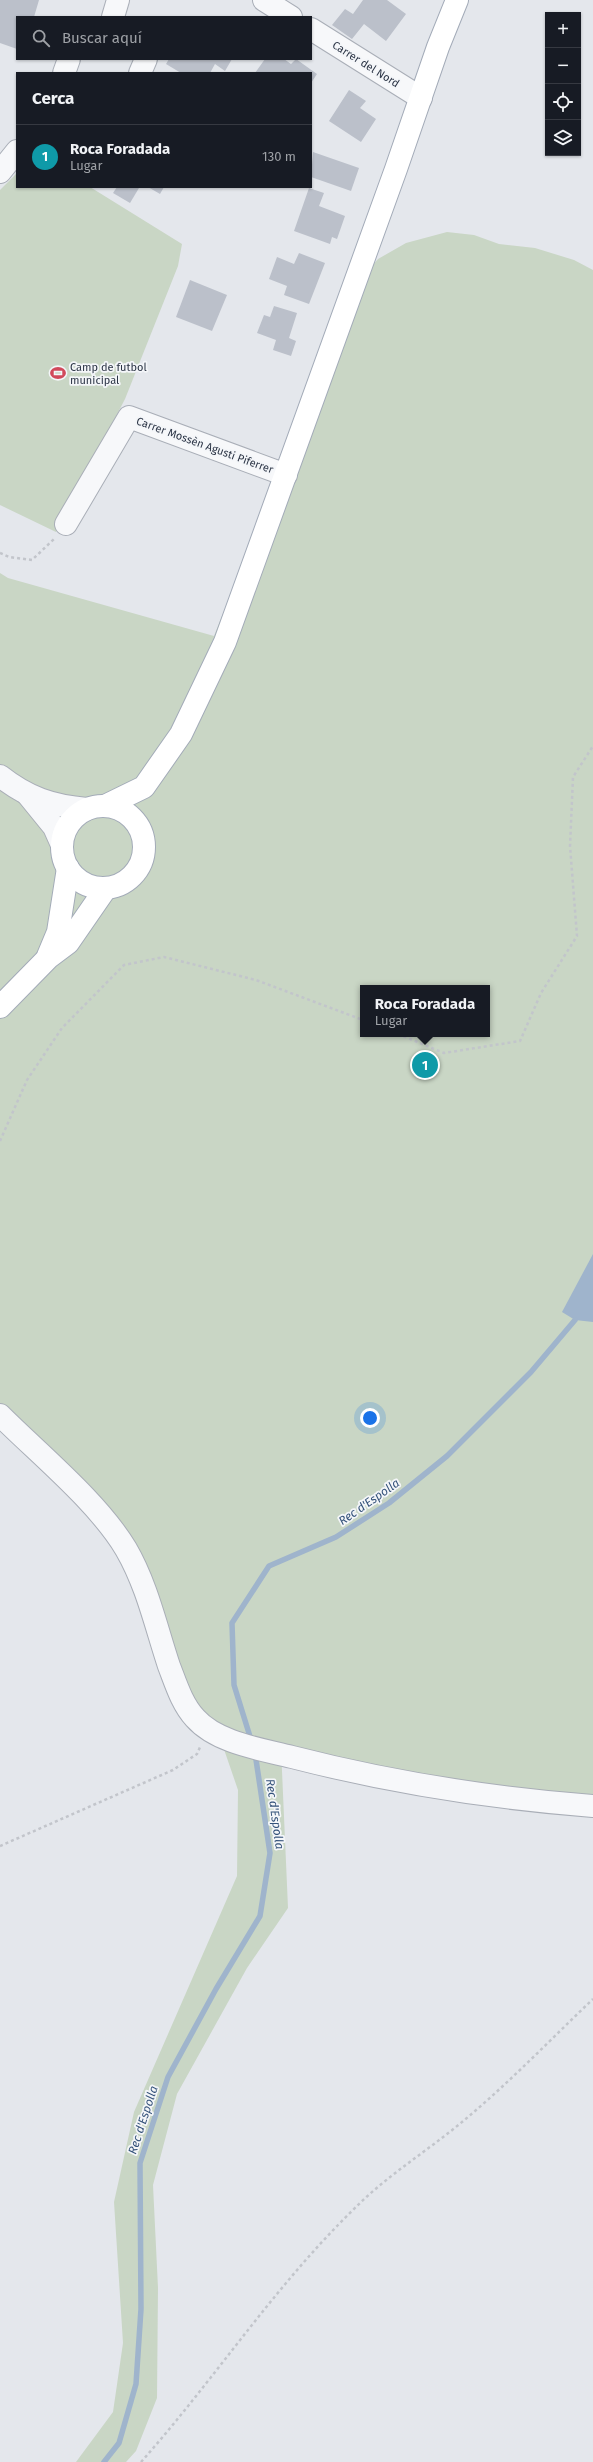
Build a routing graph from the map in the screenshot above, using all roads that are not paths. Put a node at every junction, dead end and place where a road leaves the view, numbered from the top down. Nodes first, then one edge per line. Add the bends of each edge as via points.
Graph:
1 (118, 0) edge
2 (264, 0) edge
3 (457, 0) edge
4 (113, 16) edge
5 (289, 16) edge
6 (312, 30) edge
7 (69, 60) edge
8 (146, 60) edge
9 (64, 72) edge
10 (140, 72) edge
11 (421, 98) junction
12 (16, 152) edge
13 (0, 172) edge
14 (286, 475) junction
15 (66, 524) road end
16 (0, 776) edge
17 (144, 787) junction
18 (28, 795) junction
19 (96, 807) junction
20 (141, 832) junction
21 (62, 845) junction
22 (68, 868) junction
23 (106, 888) junction
24 (48, 958) junction
25 (0, 1007) edge
26 (0, 1415) edge
27 (593, 1806) edge

1 - 4 street
2 - 5 street
3 - 11 main road
6 - 11 street, Carrer del Nord
7 - 9 street
8 - 10 street
11 - 14 main road
12 - 13 street
14 - 15 street, Carrer Mossèn Agusti Piferrer via 130,417
14 - 17 main road via 226,642 181,734
16 - 18 street
17 - 19 main road
17 - 20 main road
18 - 19 street via 59,806
18 - 21 street via 54,828
19 - 20 main road via 127,814
19 - 21 main road via 69,823
20 - 23 main road via 144,847 138,868 128,880
21 - 22 main road via 63,857
22 - 23 main road via 84,883
22 - 24 main road via 58,932
23 - 24 main road via 68,943
24 - 25 main road
26 - 27 street via 96,1509 126,1549 149,1603 182,1698 196,1719 209,1730 242,1744 390,1781 480,1795

